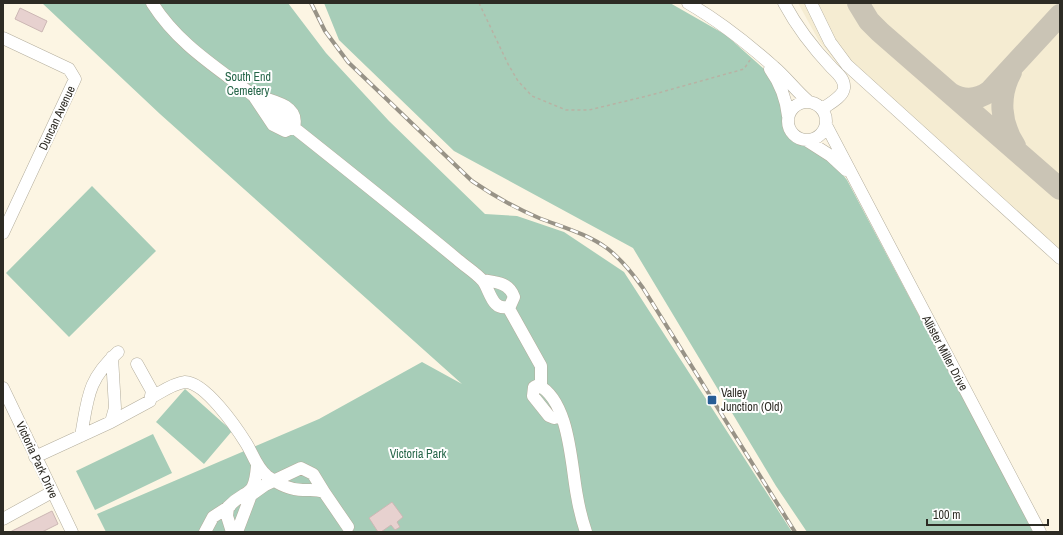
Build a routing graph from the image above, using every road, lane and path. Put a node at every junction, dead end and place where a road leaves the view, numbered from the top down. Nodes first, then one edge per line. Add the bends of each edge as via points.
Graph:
1 (152, 3) edge
2 (479, 3) edge
3 (688, 3) edge
4 (784, 3) edge
5 (811, 3) edge
6 (3, 38) edge
7 (757, 52) junction
8 (253, 95) junction
9 (808, 101) junction
10 (822, 109) junction
11 (788, 116) junction
12 (826, 125) junction
13 (294, 127) junction
14 (806, 140) junction
15 (850, 173) junction
16 (3, 233) edge
17 (1060, 258) edge
18 (482, 280) junction
19 (508, 307) junction
20 (137, 364) dead end
21 (3, 388) edge
22 (152, 397) junction
23 (111, 422) junction
24 (82, 436) junction
25 (35, 457) junction
26 (257, 466) junction
27 (275, 481) junction
28 (52, 492) junction
29 (324, 492) junction
30 (230, 506) junction
31 (3, 519) edge
32 (348, 526) dead end
33 (72, 532) edge
34 (205, 532) edge
35 (232, 532) edge
36 (237, 532) edge
37 (586, 532) edge
38 (1040, 532) edge

1 - 8 street via 167,25 190,48
2 - 7 path via 518,80 532,96 566,110 589,110 744,69
3 - 7 street via 721,23
4 - 10 street via 798,28 844,83 842,94
5 - 17 street via 832,46 847,65
6 - 16 street, Duncan Avenue via 69,69 75,79
7 - 9 street
7 - 11 street via 781,87 787,103
8 - 13 street via 287,107 295,118
8 - 13 street via 265,116 276,127 285,131
9 - 10 street via 814,102
9 - 11 street via 796,105
10 - 12 street
11 - 14 street via 787,122 791,132
12 - 14 street via 821,134
12 - 15 street, Allister Miller Drive
13 - 18 street
14 - 15 street, Allister Miller Drive via 831,156
15 - 38 street, Allister Miller Drive
18 - 19 street via 495,303
18 - 19 street via 501,284 511,290 514,299
19 - 37 street via 541,366 540,386 533,389 532,394 552,418 560,416 569,444 576,496
20 - 22 street via 152,391
21 - 25 street, Victoria Park Drive
22 - 23 street via 150,401
22 - 26 street via 181,383 195,385 218,406 238,430
23 - 24 street
23 - 24 street via 115,408 115,355 100,372 89,391
24 - 25 street
25 - 28 street, Victoria Park Drive
26 - 27 street
26 - 30 street via 254,486 246,496
27 - 29 street via 292,489
27 - 29 street via 301,468 313,474
27 - 36 street via 251,495
28 - 31 street
28 - 33 street, Victoria Park Drive
29 - 32 street
30 - 34 street via 213,517
30 - 35 street via 227,516

